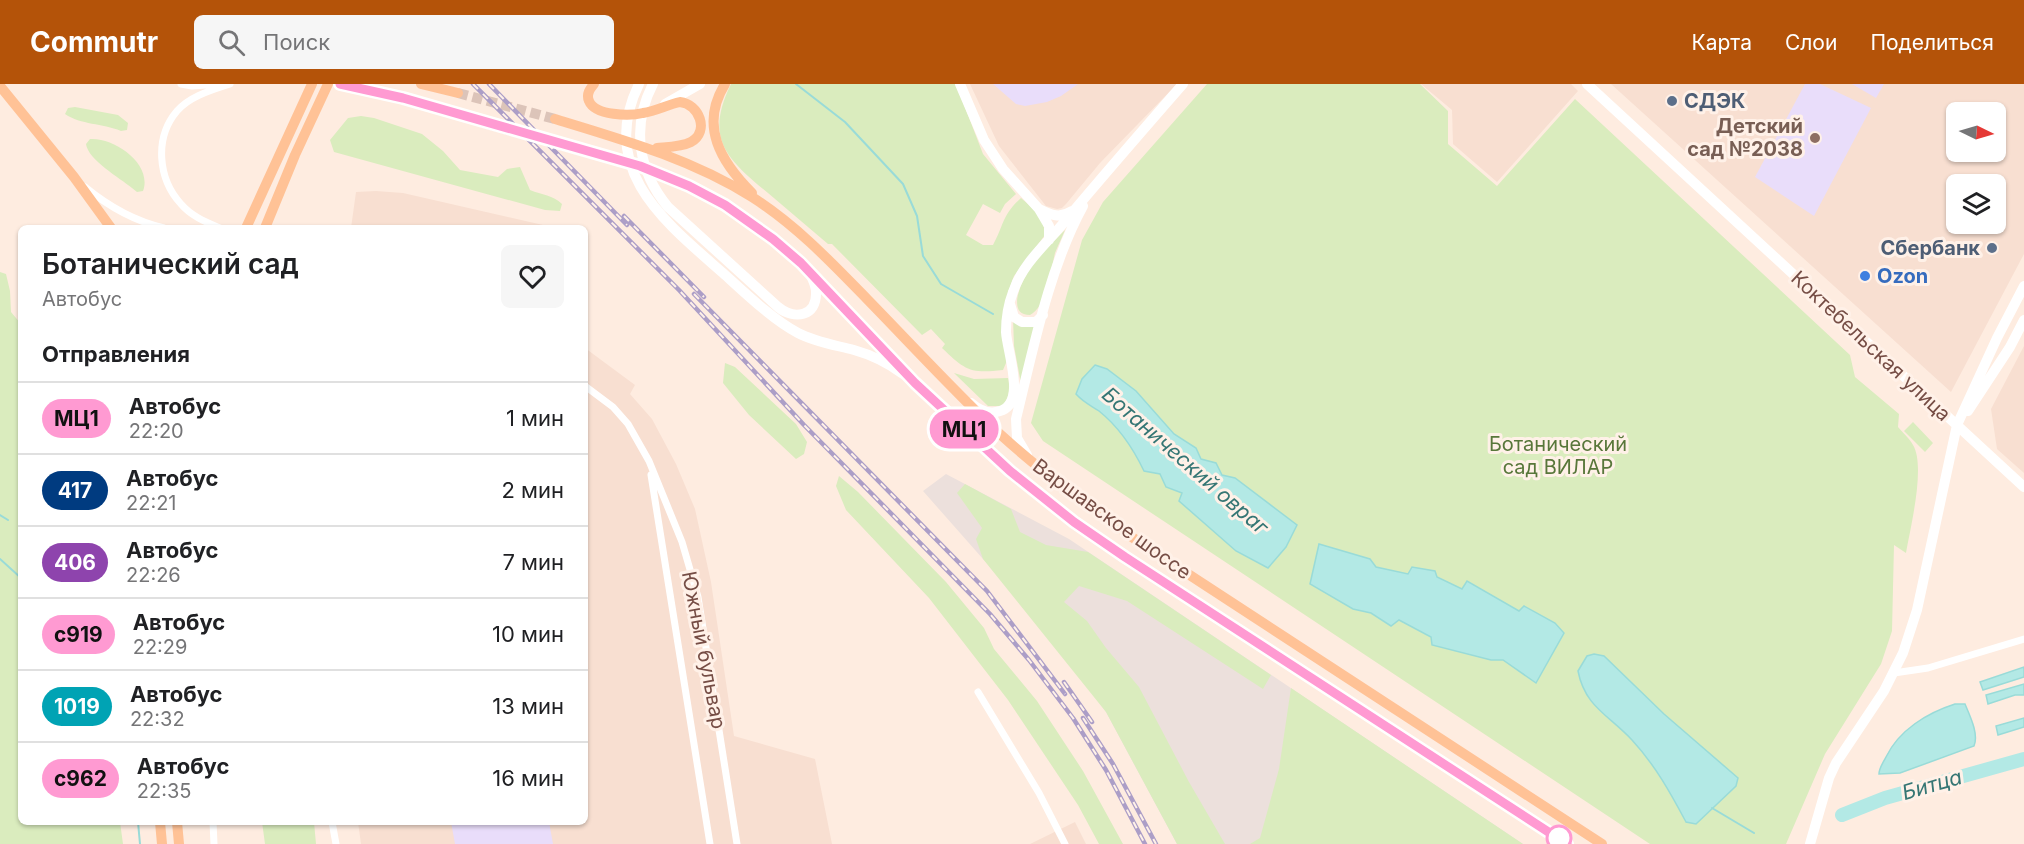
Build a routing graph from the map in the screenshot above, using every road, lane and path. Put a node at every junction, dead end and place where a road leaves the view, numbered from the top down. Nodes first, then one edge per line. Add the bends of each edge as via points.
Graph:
1 (182, 84) edge
2 (220, 84) edge
3 (230, 84) edge
4 (312, 84) edge
5 (328, 84) edge
6 (339, 84) edge
7 (421, 84) edge
8 (594, 84) edge
9 (639, 84) edge
10 (653, 84) edge
11 (700, 84) edge
12 (725, 84) edge
13 (960, 84) edge
14 (1183, 84) edge
15 (1587, 84) edge
16 (0, 86) edge
17 (458, 93) tunnel mouth
18 (659, 107) junction
19 (555, 119) tunnel mouth
20 (488, 124) tunnel mouth
21 (653, 149) junction
22 (586, 152) tunnel mouth
23 (74, 177) junction
24 (769, 210) junction
25 (1076, 213) junction
26 (1042, 214) junction
27 (109, 225) edge
28 (150, 225) edge
29 (214, 225) edge
30 (247, 225) edge
31 (266, 225) edge
32 (1061, 225) junction
33 (1049, 240) junction
34 (810, 272) junction
35 (2024, 286) edge
36 (1012, 295) junction
37 (1044, 313) junction
38 (2024, 320) edge
39 (947, 382) junction
40 (915, 383) junction
41 (588, 388) edge
42 (1957, 425) junction
43 (649, 461) junction
44 (1040, 469) junction
45 (2024, 487) edge
46 (2024, 639) edge
47 (1894, 673) junction
48 (978, 692) dead end
49 (160, 825) edge
50 (177, 825) edge
51 (213, 825) edge
52 (333, 825) edge
53 (162, 844) edge
54 (179, 844) edge
55 (214, 844) edge
56 (336, 844) edge
57 (710, 844) edge
58 (737, 844) edge
59 (1065, 844) edge
60 (1567, 844) edge
61 (1602, 844) edge
62 (1810, 844) edge

1 - 2 street
3 - 29 street via 205,92 177,111 163,142 161,159 171,192 182,206
4 - 30 main road
5 - 31 main road
6 - 20 main road via 403,98
7 - 17 main road
8 - 18 main road via 588,97 596,109 635,115
9 - 40 street via 629,114 629,156 640,189 666,221 786,326 806,337 870,355
10 - 34 street via 639,134 641,154 659,196 788,314 805,314 813,304 816,291
11 - 18 street
12 - 24 main road via 714,116 717,145 735,175
13 - 26 street via 993,156
14 - 25 street via 1099,180
15 - 42 street, Коктебельская улица
16 - 23 main road
18 - 21 main road via 680,102 690,105 700,117 700,128 690,142
19 - 21 main road, Варшавское шоссе
21 - 24 main road, Варшавское шоссе via 717,177
22 - 34 main road, Варшавское шоссе via 659,172 706,194 757,227
23 - 27 main road
23 - 28 street via 94,195
24 - 39 main road, Варшавское шоссе via 821,252
25 - 26 street
25 - 32 street
25 - 37 street
26 - 32 street
26 - 33 street via 1050,232
32 - 33 street
33 - 36 street via 1022,273
34 - 40 main road, Варшавское шоссе
35 - 42 street
36 - 37 street via 1010,309 1018,321 1031,323
36 - 39 street via 1006,332 1014,388 1010,405 999,412 985,411
37 - 44 street via 1015,425 1019,444
38 - 42 street via 1977,400
39 - 44 main road, Варшавское шоссе
40 - 60 main road, Варшавское шоссе via 1029,488 1095,537
41 - 43 street, Южный бульвар via 628,424
42 - 45 street
42 - 47 street, Коктебельская улица via 1917,610
43 - 57 street, Южный бульвар
43 - 58 street, Южный бульвар via 682,542 698,597
44 - 61 main road, Варшавское шоссе via 1136,540
46 - 47 street via 1928,668
47 - 62 street, Коктебельская улица via 1829,778
48 - 59 street
49 - 53 main road
50 - 54 main road
51 - 55 street
52 - 56 street

